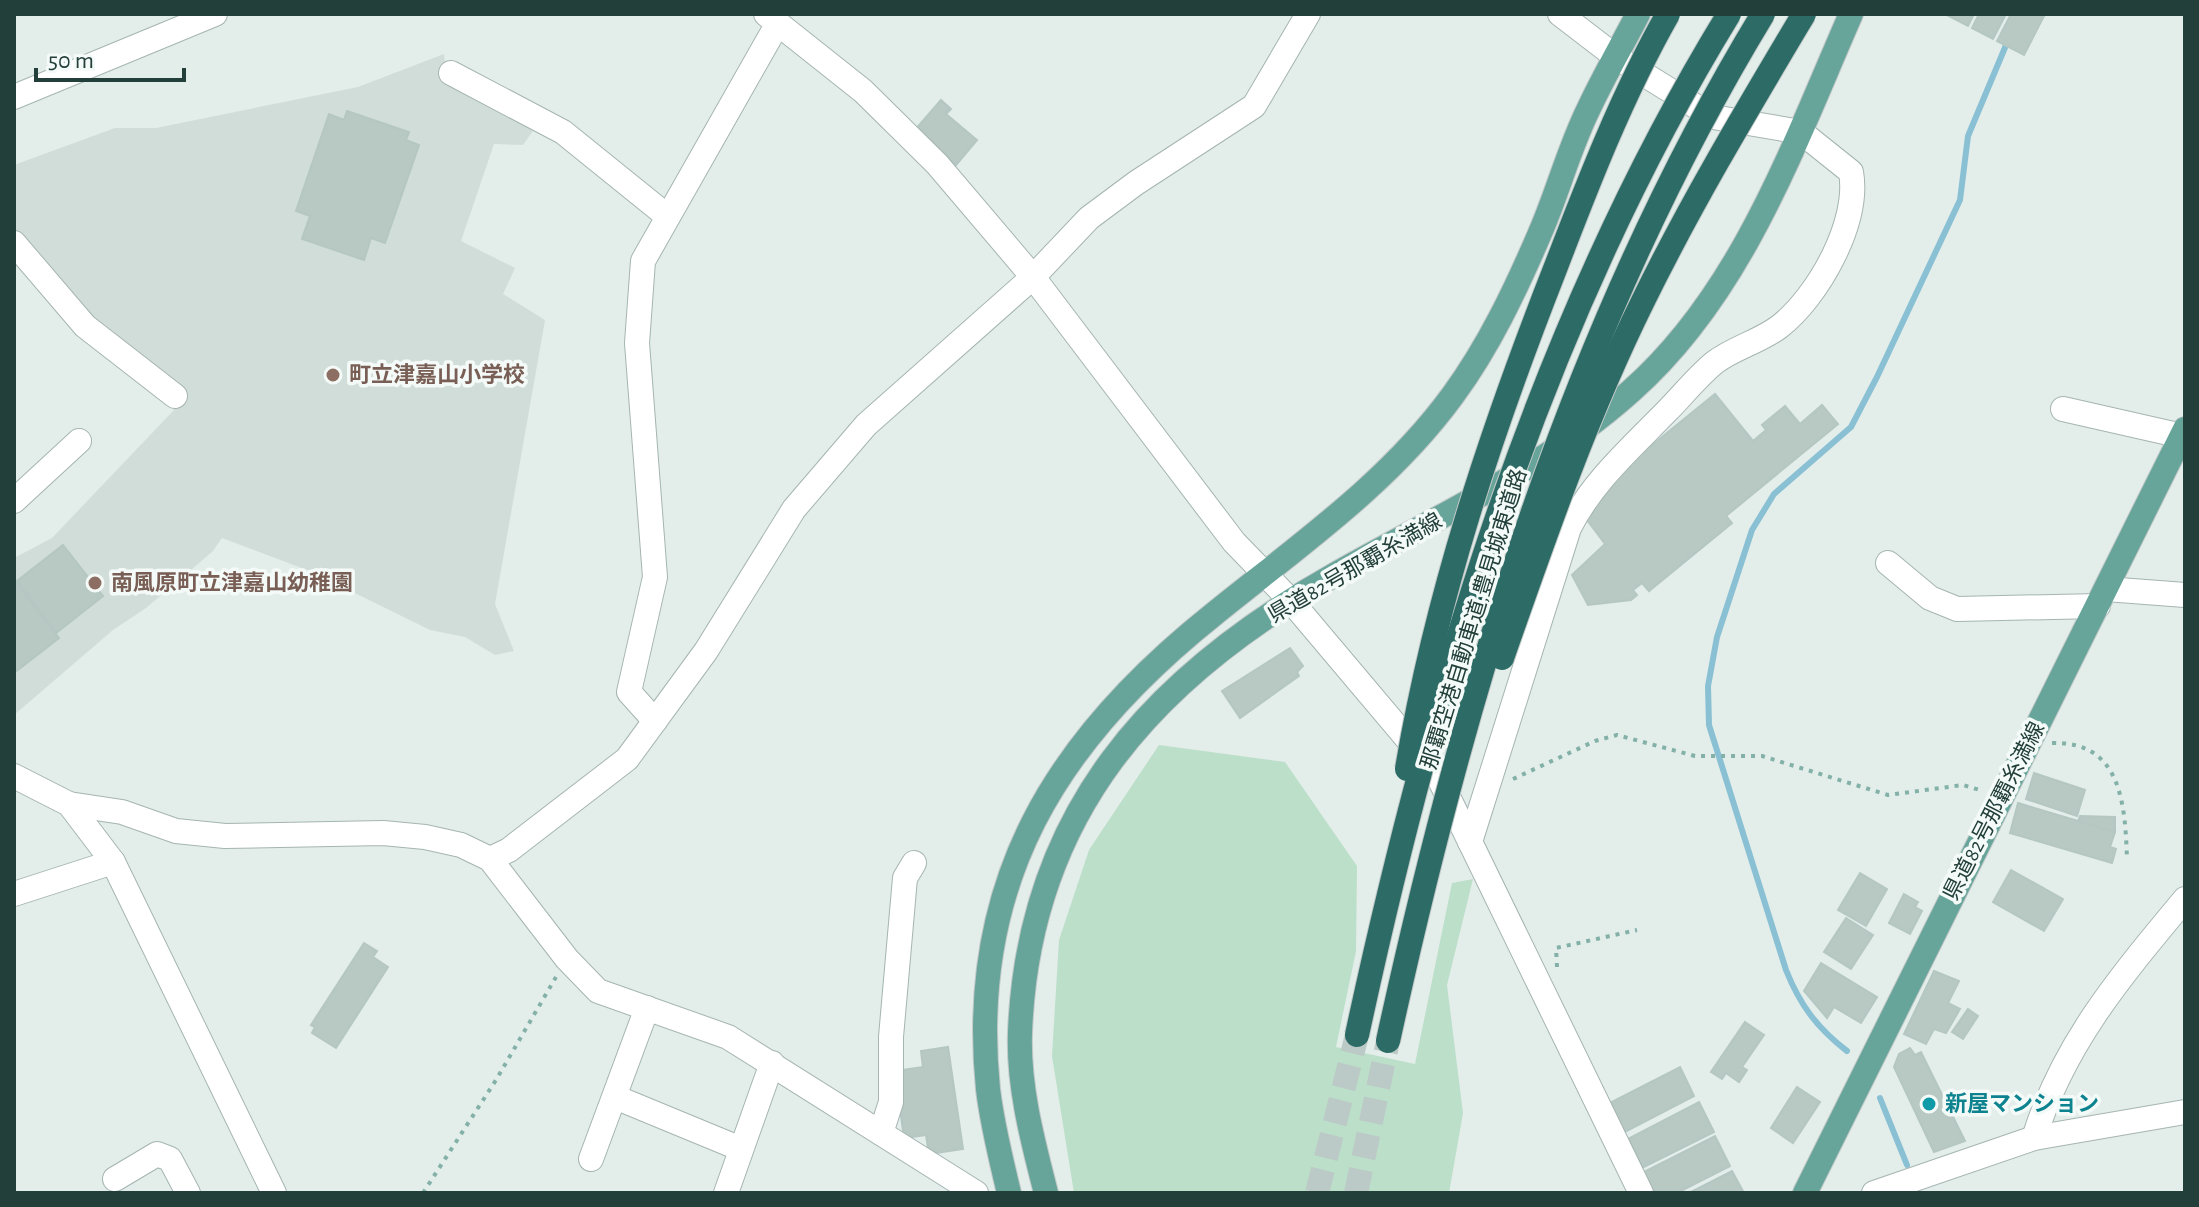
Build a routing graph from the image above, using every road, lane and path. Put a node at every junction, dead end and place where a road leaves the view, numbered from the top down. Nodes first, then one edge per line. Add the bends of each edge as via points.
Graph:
1 (215, 14) edge
2 (1308, 14) edge
3 (1638, 14) edge
4 (1668, 14) edge
5 (1729, 14) edge
6 (1763, 14) edge
7 (1804, 14) edge
8 (1851, 14) edge
9 (1568, 16) edge
10 (772, 19) edge
11 (1616, 57) junction
12 (451, 73) dead end
13 (14, 97) edge
14 (1801, 132) junction
15 (667, 216) junction
16 (14, 243) edge
17 (1033, 277) junction
18 (175, 396) dead end
19 (2063, 409) dead end
20 (2183, 432) edge
21 (79, 441) dead end
22 (14, 501) edge
23 (1888, 563) dead end
24 (1264, 574) junction
25 (2185, 595) edge
26 (2102, 598) junction
27 (1291, 601) junction
28 (655, 721) junction
29 (2031, 737) junction
30 (14, 776) edge
31 (1490, 779) junction
32 (2001, 796) junction
33 (69, 804) junction
34 (1470, 842) junction
35 (490, 859) junction
36 (2127, 859) dead end
37 (113, 862) junction
38 (914, 863) dead end
39 (14, 894) edge
40 (2185, 899) edge
41 (1386, 902) junction
42 (1418, 903) junction
43 (1637, 930) dead end
44 (567, 959) junction
45 (1557, 973) dead end
46 (647, 1008) junction
47 (1357, 1035) tunnel mouth
48 (1388, 1041) tunnel mouth
49 (772, 1063) junction
50 (615, 1097) junction
51 (2185, 1112) edge
52 (881, 1133) junction
53 (2034, 1138) junction
54 (741, 1149) junction
55 (591, 1159) dead end
56 (115, 1179) dead end
57 (944, 1185) edge
58 (188, 1193) edge
59 (274, 1193) edge
60 (423, 1193) edge
61 (726, 1193) edge
62 (976, 1193) edge
63 (1009, 1193) edge
64 (1046, 1193) edge
65 (1641, 1193) edge
66 (1805, 1193) edge
67 (1874, 1193) edge

1 - 13 street
2 - 17 street via 1254,106 1089,218
3 - 11 main road, 県道82号那覇糸満線
4 - 41 highway, bridge via 1626,94 1579,206 1504,403 1457,547 1428,651
5 - 41 highway, 那覇空港自動車道;豊見城東道路, bridge via 1622,213 1548,379 1485,553
6 - 42 highway, 那覇空港自動車道;豊見城東道路, bridge via 1659,203 1563,423 1512,567
7 - 42 highway, bridge via 1686,219 1604,386 1551,519
8 - 14 main road, 県道82号那覇糸満線
9 - 11 street
10 - 15 street
10 - 17 street via 863,91 937,164
11 - 14 street via 1713,117
11 - 24 main road, 県道82号那覇糸満線 via 1587,110 1505,308 1453,396 1366,492
12 - 15 street via 563,132
14 - 27 main road, 県道82号那覇糸満線 via 1714,296 1634,389 1522,474
14 - 31 street via 1851,172 1854,191 1843,236 1826,272 1779,327 1715,363 1580,505
15 - 28 street via 643,261 637,343 655,577 629,692
16 - 18 street via 85,326
17 - 24 street via 1234,542
17 - 28 street via 866,425 794,509 706,651
19 - 20 street
20 - 26 main road, 県道82号那覇糸満線
21 - 22 street
23 - 26 street via 1930,598 1957,609
24 - 27 street
24 - 63 main road, 県道82号那覇糸満線 via 1155,663 1094,726 1050,788 1021,848 998,922 987,999 988,1086
25 - 26 street
26 - 29 main road, 県道82号那覇糸満線
27 - 34 street via 1437,774
27 - 64 main road, 県道82号那覇糸満線 via 1177,685 1102,770 1069,826 1041,901 1026,967 1019,1036 1024,1092
28 - 35 street via 627,759
29 - 32 main road, 県道82号那覇糸満線
29 - 36 path via 2042,743 2068,742 2104,759 2124,810
30 - 33 street
31 - 32 path via 1521,778 1617,735 1710,758 1762,756 1888,795 1963,785
31 - 34 street
32 - 66 main road, 県道82号那覇糸満線
33 - 35 street via 122,812 176,831 225,836 425,837
33 - 37 street
34 - 65 street
35 - 44 street
37 - 39 street
37 - 59 street
38 - 52 street via 905,878 891,1037 891,1102
40 - 53 street via 2083,1028
41 - 47 highway, 那覇空港自動車道;豊見城東道路, bridge
42 - 48 highway, 那覇空港自動車道;豊見城東道路, bridge
43 - 45 path via 1556,948
44 - 46 street via 598,991
44 - 60 path
46 - 49 street via 728,1037
46 - 50 street
49 - 52 street
49 - 54 street
50 - 54 street
50 - 55 street
51 - 53 street
52 - 57 street
53 - 67 street
54 - 61 street
56 - 58 street via 157,1154 170,1159
57 - 62 street

